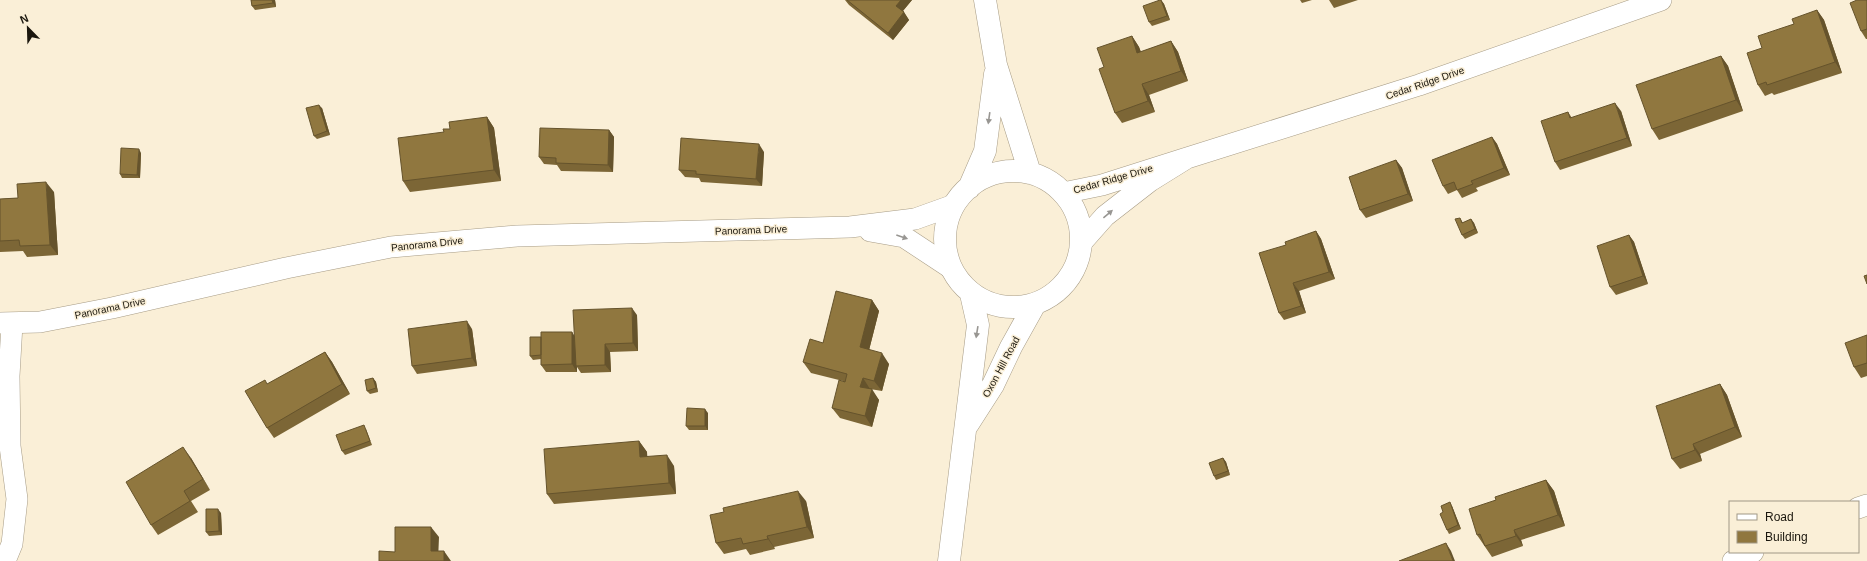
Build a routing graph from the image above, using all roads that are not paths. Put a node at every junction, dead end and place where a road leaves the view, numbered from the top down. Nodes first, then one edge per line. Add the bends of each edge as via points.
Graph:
1 (985, 0) edge
2 (1661, 0) edge
3 (996, 65) junction
4 (1187, 158) junction
5 (1030, 173) junction
6 (968, 188) junction
7 (1063, 193) junction
8 (954, 205) junction
9 (850, 227) junction
10 (1082, 242) junction
11 (951, 268) junction
12 (971, 294) junction
13 (1035, 304) junction
14 (6, 324) edge
15 (965, 429) junction
16 (1751, 553) edge
17 (5, 561) edge
18 (949, 561) edge
19 (1733, 561) edge

1 - 3 main road
2 - 4 street, Cedar Ridge Drive via 1419,85
3 - 5 main road
3 -> 6 main road via 985,151
4 - 7 street, Cedar Ridge Drive via 1102,185
10 -> 4 street, Cedar Ridge Drive via 1105,216 1150,181
5 - 6 main road via 1008,172 987,177
5 - 7 main road via 1048,181
6 - 8 main road
7 - 10 main road via 1074,207 1080,224
8 - 9 street, Panorama Drive via 915,218
8 - 11 main road via 946,225 945,247
9 -> 11 street, Panorama Drive via 904,237
9 - 14 street, Panorama Drive via 518,236 398,246 301,264 112,308 40,322
10 - 13 main road via 1075,268 1059,291
11 - 12 main road via 959,282
12 - 13 main road via 1002,307
12 -> 15 main road, Oxon Hill Road via 978,325
13 - 15 main road, Oxon Hill Road via 993,385
14 - 17 street, Panorama Drive via 10,446 16,499 12,544
15 - 18 main road, Oxon Hill Road
16 - 19 street

